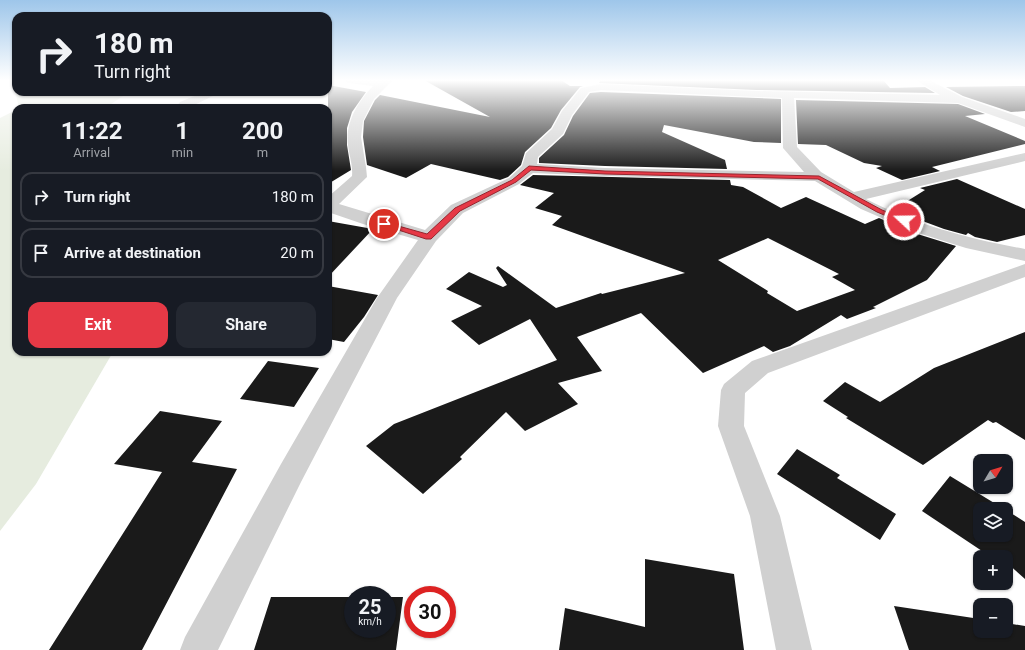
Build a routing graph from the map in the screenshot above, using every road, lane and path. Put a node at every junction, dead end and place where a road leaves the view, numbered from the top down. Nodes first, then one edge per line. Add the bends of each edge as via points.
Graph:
1 (363, 110) edge
2 (569, 110) edge
3 (788, 110) edge
4 (989, 110) edge
5 (1025, 124) edge
6 (1025, 157) edge
7 (529, 168) junction
8 (819, 177) junction
9 (853, 197) junction
10 (332, 202) edge
11 (332, 207) edge
12 (429, 237) junction
13 (1025, 255) edge
14 (1025, 270) edge
15 (198, 650) edge
16 (794, 650) edge

1 - 10 street via 353,136 361,167 360,177
2 - 7 street via 558,131 531,156
3 - 8 street via 790,148
4 - 5 street
6 - 9 street
7 - 8 street
7 - 12 street via 514,181 457,209
8 - 9 street
9 - 13 street via 879,211 941,235 991,249
11 - 12 street
12 - 15 street via 386,298
14 - 16 street via 760,367 734,390 731,426 765,516

